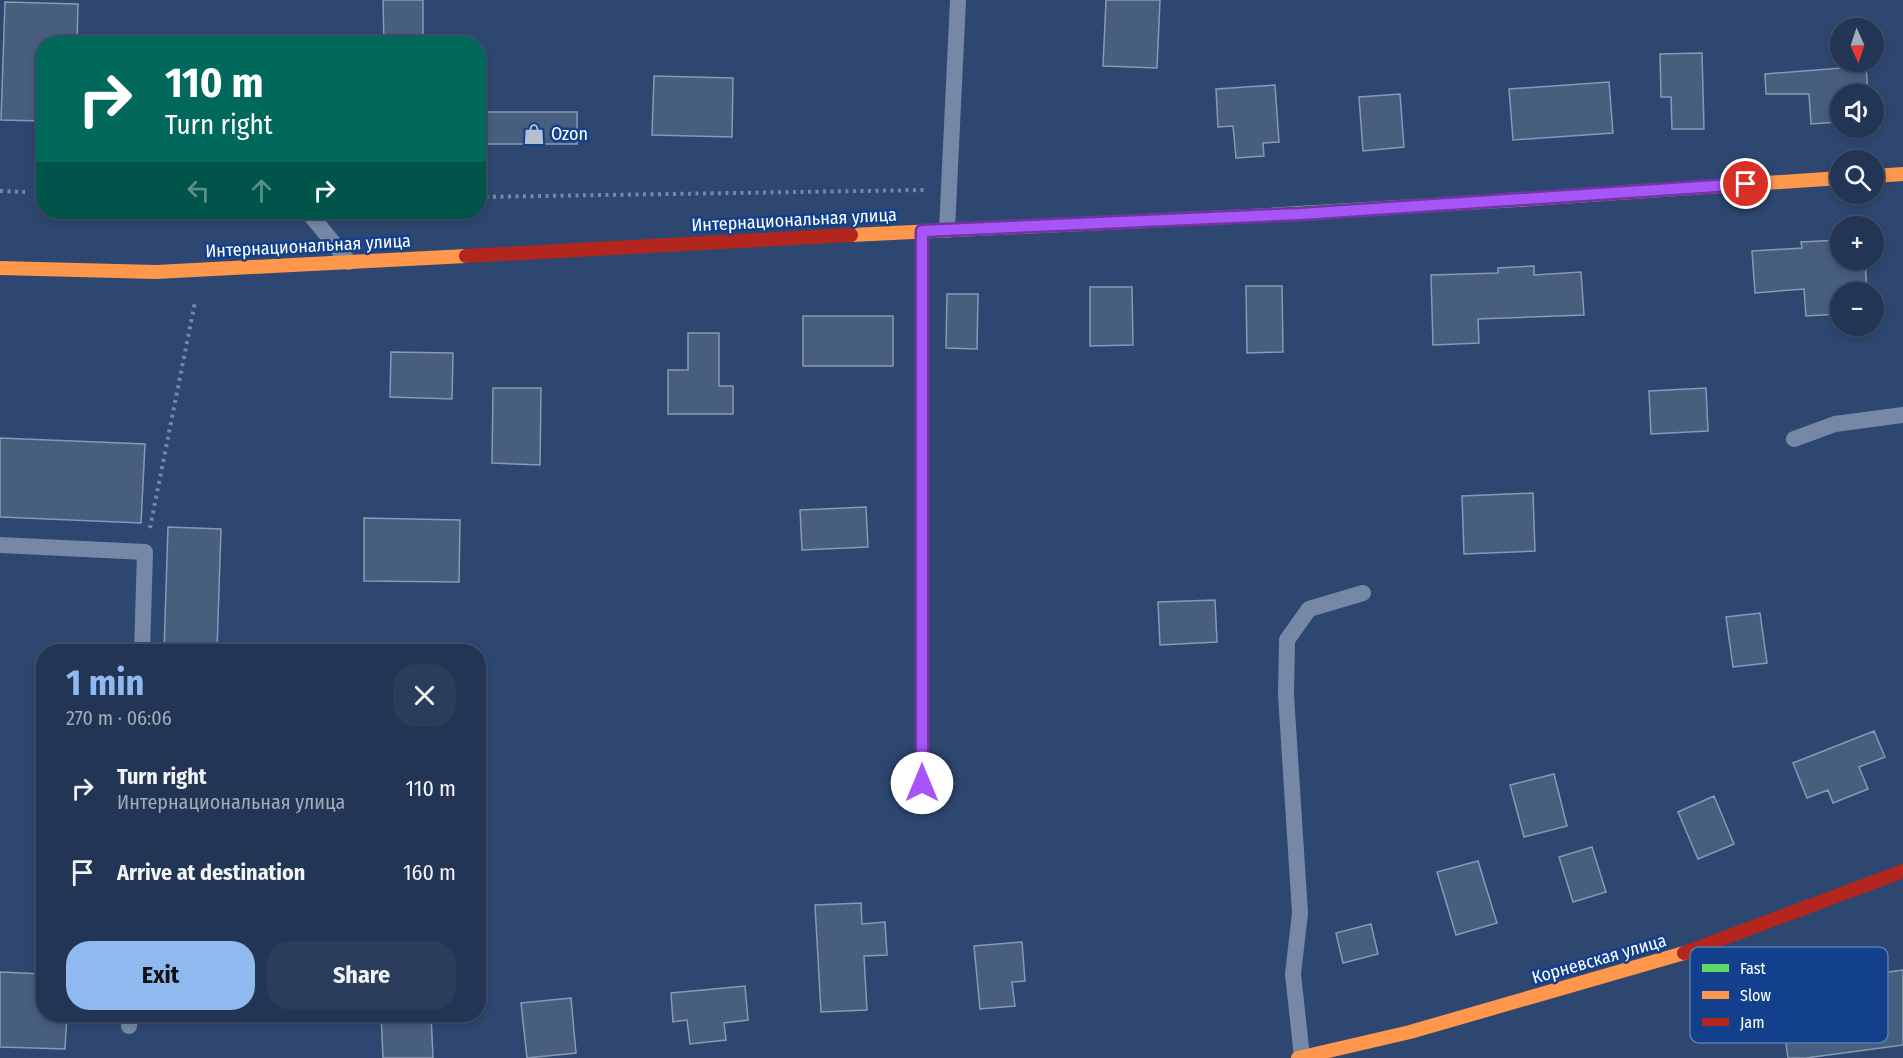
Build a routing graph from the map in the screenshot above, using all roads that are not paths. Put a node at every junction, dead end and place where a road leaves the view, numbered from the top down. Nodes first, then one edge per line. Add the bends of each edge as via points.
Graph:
1 (958, 0) edge
2 (1903, 174) edge
3 (1884, 175) edge
4 (1830, 179) edge
5 (314, 219) edge
6 (947, 230) junction
7 (922, 231) junction
8 (349, 262) junction
9 (0, 268) edge
10 (1903, 415) edge
11 (1794, 439) dead end
12 (0, 544) edge
13 (1364, 593) dead end
14 (142, 644) edge
15 (922, 783) dead end
16 (1903, 872) edge
17 (1699, 947) edge
18 (1690, 950) edge
19 (1300, 1058) edge

1 - 6 lane
2 - 3 street
4 - 6 street, Интернациональная улица via 1300,214
5 - 8 lane
6 - 7 street, Интернациональная улица
7 - 8 street, Интернациональная улица
7 - 15 street
8 - 9 street, Интернациональная улица via 156,272
10 - 11 lane via 1835,424
12 - 14 lane via 145,552
13 - 19 lane via 1309,609 1287,640 1300,913 1293,974
16 - 17 street, Корневская улица
18 - 19 street, Корневская улица via 1410,1032

